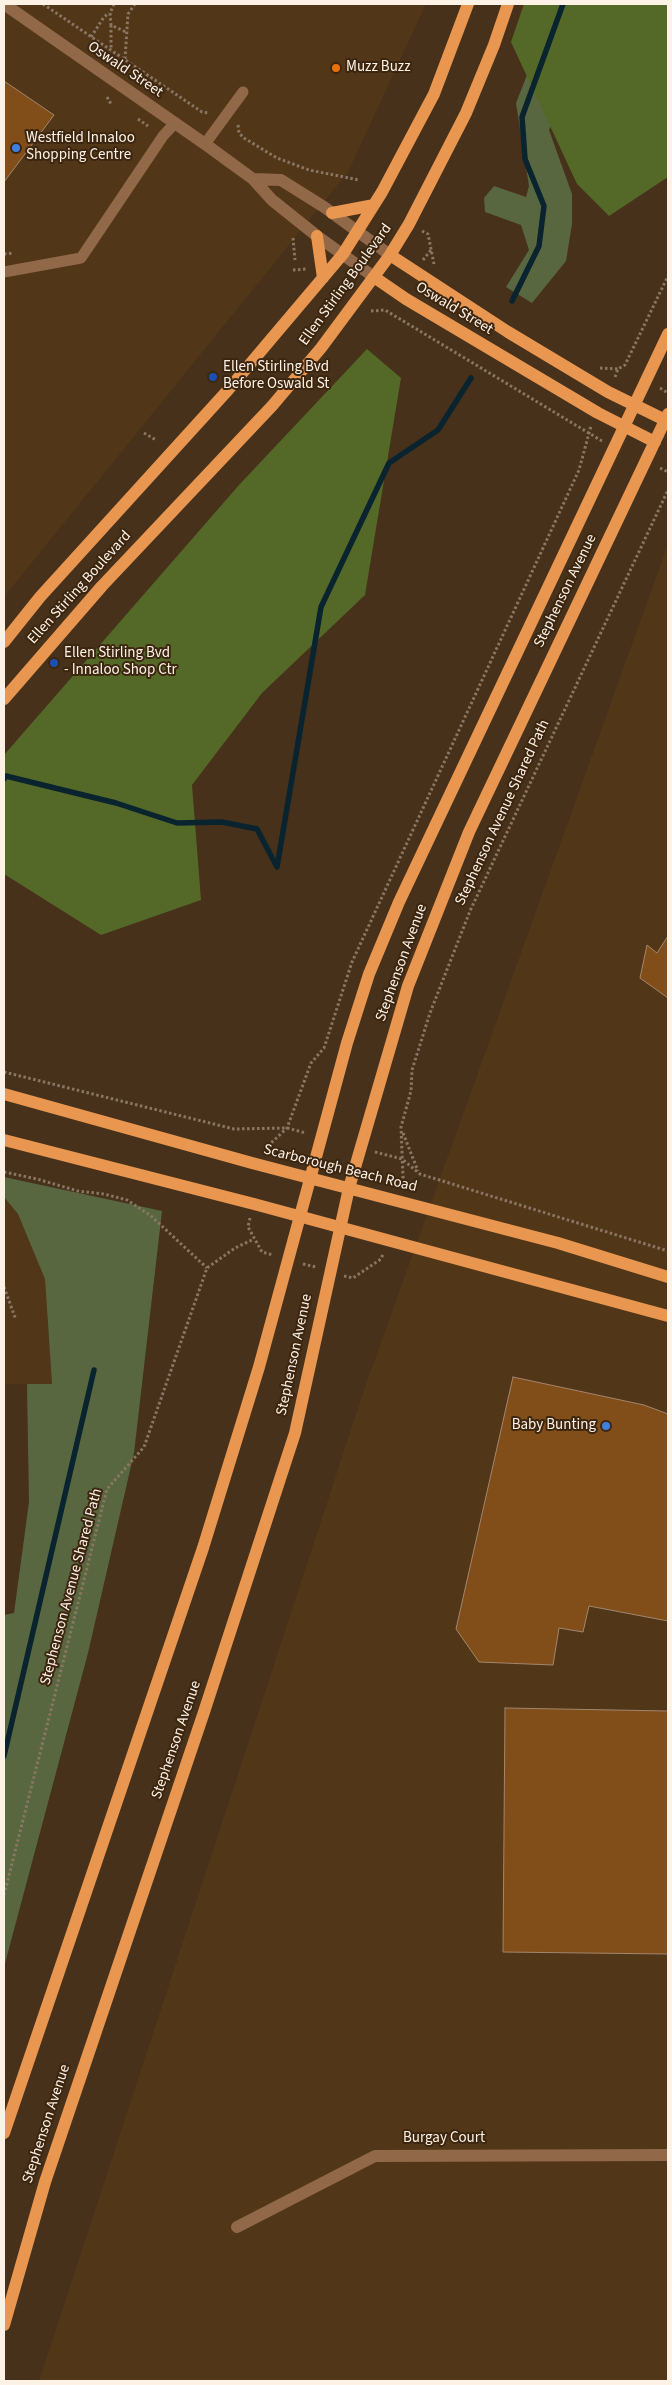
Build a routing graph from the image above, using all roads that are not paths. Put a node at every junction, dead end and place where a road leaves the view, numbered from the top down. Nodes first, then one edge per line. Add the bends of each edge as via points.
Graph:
1 (4, 4) edge
2 (468, 4) edge
3 (508, 4) edge
4 (243, 92) dead end
5 (175, 123) junction
6 (205, 144) junction
7 (253, 179) junction
8 (374, 205) junction
9 (332, 213) junction
10 (358, 232) junction
11 (317, 236) junction
12 (343, 254) junction
13 (390, 255) junction
14 (4, 272) edge
15 (374, 277) junction
16 (323, 278) junction
17 (668, 334) edge
18 (635, 405) junction
19 (667, 417) edge
20 (625, 427) junction
21 (655, 442) junction
22 (4, 642) edge
23 (4, 698) edge
24 (4, 1094) edge
25 (4, 1140) edge
26 (311, 1178) junction
27 (349, 1188) junction
28 (301, 1218) junction
29 (339, 1228) junction
30 (668, 1277) edge
31 (668, 1316) edge
32 (4, 2133) edge
33 (668, 2155) edge
34 (237, 2227) dead end
35 (4, 2325) edge

1 - 5 street, Oswald Street
2 - 8 main road, Ellen Stirling Boulevard via 434,94
3 - 13 main road, Ellen Stirling Boulevard via 466,114
4 - 6 lane
5 - 6 street, Oswald Street
5 - 14 lane via 81,258
6 - 7 street, Oswald Street
7 - 9 street, Oswald Street via 281,180
7 - 11 street, Oswald Street via 272,200
8 - 9 main road
8 - 10 main road, Ellen Stirling Boulevard
9 - 10 street, Oswald Street
10 - 12 main road, Ellen Stirling Boulevard
10 - 13 street, Oswald Street
11 - 12 street, Oswald Street
11 - 16 main road
12 - 15 street, Oswald Street
12 - 16 main road, Ellen Stirling Boulevard
13 - 15 main road, Ellen Stirling Boulevard
13 - 18 main road, Oswald Street via 508,332
15 - 20 main road, Oswald Street via 422,309
15 - 23 main road, Ellen Stirling Boulevard via 272,406 102,586
16 - 22 main road, Ellen Stirling Boulevard via 228,390 40,597
17 - 18 main road, Stephenson Avenue
18 - 19 main road, Oswald Street
18 - 20 main road, Stephenson Avenue
19 - 21 main road, Stephenson Avenue
20 - 21 main road, Oswald Street
20 - 26 main road, Stephenson Avenue via 399,902 369,974 347,1043
21 - 27 main road, Stephenson Avenue via 469,832 408,986
24 - 26 main road, Scarborough Beach Road
25 - 28 main road
26 - 27 main road, Scarborough Beach Road
26 - 28 main road, Stephenson Avenue
27 - 29 main road, Stephenson Avenue
27 - 30 main road, Scarborough Beach Road
28 - 29 main road
28 - 32 main road, Stephenson Avenue via 203,1548
29 - 31 main road
29 - 35 main road, Stephenson Avenue via 295,1433 45,2182
33 - 34 street, Burgay Court via 375,2156

